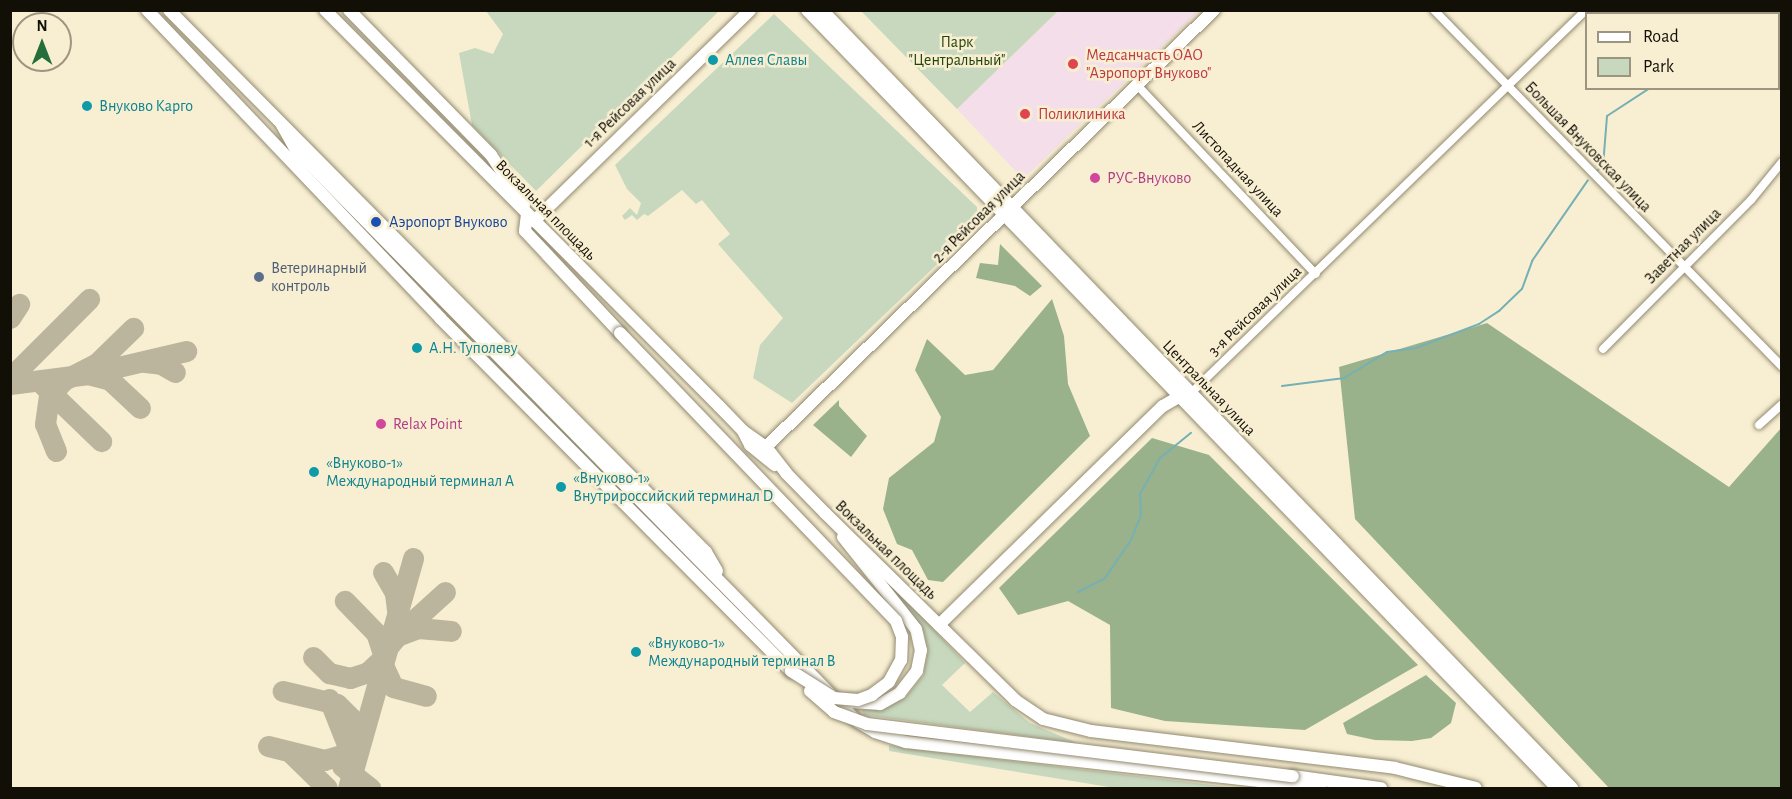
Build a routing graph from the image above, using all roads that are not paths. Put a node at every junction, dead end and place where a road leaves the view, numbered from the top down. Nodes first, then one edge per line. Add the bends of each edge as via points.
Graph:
1 (147, 10) edge
2 (156, 10) edge
3 (326, 10) edge
4 (349, 10) edge
5 (750, 10) edge
6 (807, 10) edge
7 (822, 10) edge
8 (1214, 10) edge
9 (1434, 10) edge
10 (1586, 10) edge
11 (173, 14) edge
12 (176, 39) junction
13 (1137, 85) junction
14 (1509, 87) junction
15 (282, 124) junction
16 (1782, 162) edge
17 (1008, 211) junction
18 (530, 218) junction
19 (1684, 267) junction
20 (1316, 274) junction
21 (452, 309) junction
22 (469, 313) junction
23 (1603, 349) dead end
24 (1782, 367) edge
25 (1185, 394) junction
26 (1782, 404) edge
27 (1759, 425) dead end
28 (743, 431) junction
29 (585, 445) junction
30 (602, 446) junction
31 (766, 447) junction
32 (786, 473) junction
33 (825, 513) junction
34 (723, 583) junction
35 (939, 625) junction
36 (791, 671) junction
37 (830, 697) junction
38 (1320, 789) edge
39 (1381, 789) edge
40 (1476, 789) edge
41 (1557, 789) edge
42 (1572, 789) edge

1 - 12 main road
2 - 12 main road
3 - 18 main road, Вокзальная площадь
4 - 18 main road via 491,155
5 - 18 main road, 1-я Рейсовая улица
6 - 17 main road, Центральная улица
7 - 17 main road, Центральная улица
8 - 13 main road, 2-я Рейсовая улица
9 - 14 street, Большая Внуковская улица
10 - 14 street, 3-я Рейсовая улица
11 - 15 main road
12 - 36 main road via 440,318
13 - 17 main road, 2-я Рейсовая улица
13 - 20 street, Листопадная улица
14 - 19 street, Большая Внуковская улица
14 - 20 street, 3-я Рейсовая улица
15 - 21 main road via 296,150
15 - 22 main road
16 - 19 street, Заветная улица via 1751,200
17 - 25 main road, Центральная улица
17 - 31 main road, 2-я Рейсовая улица
18 - 28 main road, Вокзальная площадь
18 - 36 main road, bridge via 525,231 887,609 898,626 903,649 899,667 884,687 867,698 834,698
19 - 23 street, Заветная улица
19 - 24 street, Большая Внуковская улица
20 - 25 street, 3-я Рейсовая улица
21 - 22 main road
21 - 29 main road
22 - 30 main road
25 - 35 main road, 3-я Рейсовая улица via 1154,415
25 - 41 main road, Центральная улица
25 - 42 main road, Центральная улица
26 - 27 street
28 - 31 main road, Вокзальная площадь
28 - 32 main road, Вокзальная площадь via 750,445
29 - 30 main road
29 - 34 main road
30 - 34 main road via 706,552
31 - 32 main road, Вокзальная площадь
32 - 33 main road, Вокзальная площадь
33 - 35 main road, Вокзальная площадь
33 - 37 main road via 916,629 921,650 910,683 887,700 864,705
34 - 37 main road
35 - 40 main road, Вокзальная площадь via 1021,706 1060,725 1395,768
36 - 39 main road, bridge via 824,705 857,722
37 - 38 main road via 869,729 906,742

